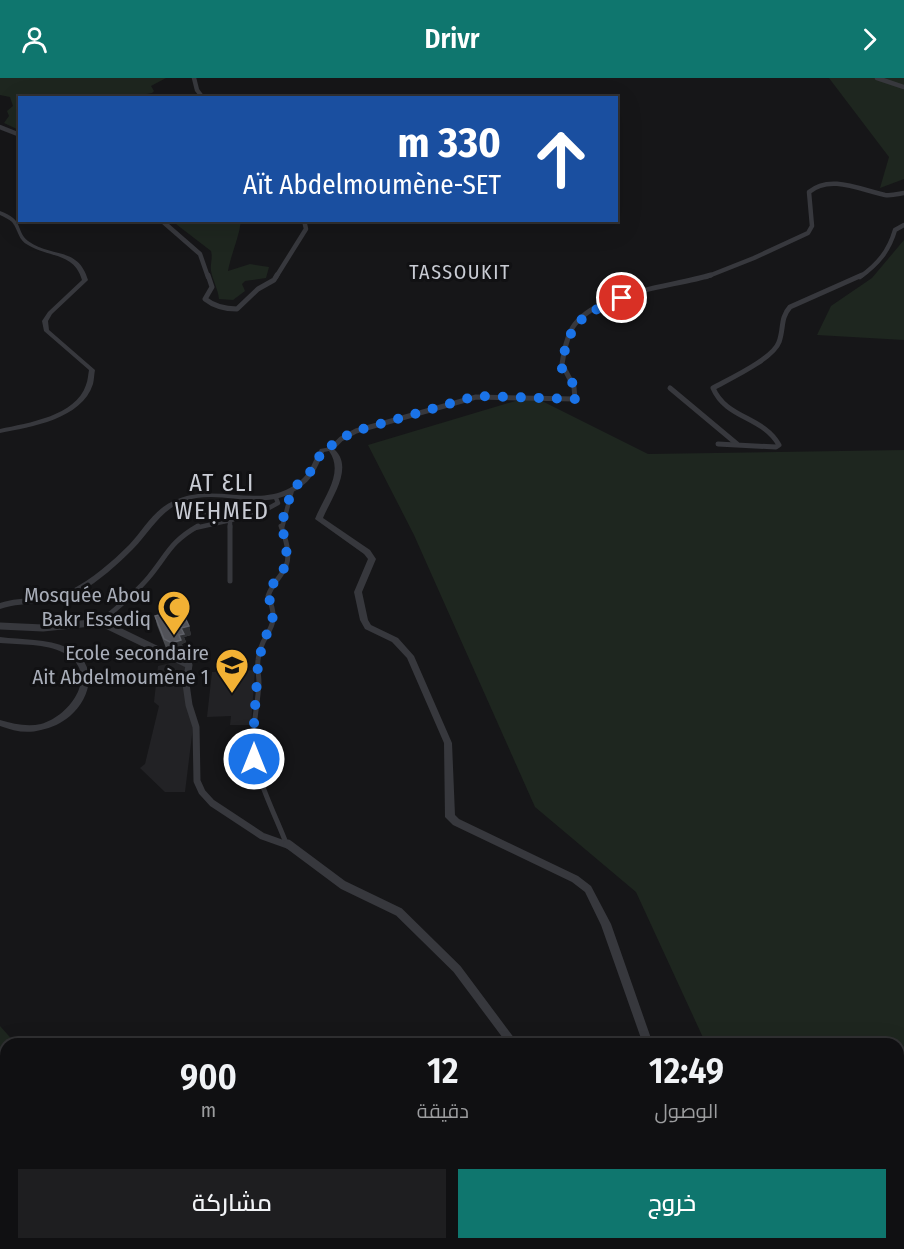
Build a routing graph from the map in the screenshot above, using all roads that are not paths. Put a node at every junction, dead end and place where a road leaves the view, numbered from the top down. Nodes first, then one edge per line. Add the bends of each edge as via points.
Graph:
1 (194, 78) edge
2 (877, 78) edge
3 (904, 87) edge
4 (202, 96) edge
5 (0, 127) edge
6 (18, 134) edge
7 (904, 193) edge
8 (0, 213) edge
9 (163, 222) edge
10 (304, 222) edge
11 (904, 225) edge
12 (670, 388) dead end
13 (0, 431) edge
14 (718, 444) dead end
15 (737, 444) junction
16 (331, 449) junction
17 (292, 490) junction
18 (276, 498) junction
19 (184, 513) dead end
20 (230, 520) junction
21 (224, 521) junction
22 (230, 581) dead end
23 (0, 606) edge
24 (100, 622) junction
25 (0, 626) edge
26 (0, 640) edge
27 (0, 723) edge
28 (286, 843) junction
29 (509, 1038) edge
30 (646, 1038) edge

1 - 4 street
2 - 3 street
5 - 6 street
7 - 16 street via 887,196 840,184 815,187 809,192 812,228 803,236 698,279 622,298 591,312 573,326 562,359 562,369 571,379 575,399 492,395 461,399 356,431
8 - 13 street via 13,220 27,243 76,261 84,269 85,280 45,321 46,330 92,370 87,396 75,407 46,420
9 - 10 street via 200,254 212,287 205,299 229,310 237,309 258,288 274,280 306,229
11 - 15 street via 895,230 892,243 878,264 859,278 790,307 783,315 779,342 772,353 713,388 730,412 765,426 779,445
12 - 15 street
14 - 15 street
16 - 17 street via 322,450 315,467
16 - 30 street via 339,478 319,519 372,558 358,592 364,620 368,627 395,640 410,656 448,743 450,817 588,889 606,924
17 - 18 street
17 - 28 street via 281,525 287,564 268,596 274,612 258,660 253,742 254,759
18 - 20 street via 278,503 258,514
18 - 23 street via 202,496 182,500 155,516 126,552 74,593 55,600 12,600
19 - 21 street via 218,512
20 - 21 street
20 - 22 street
21 - 24 street via 198,526 186,533 167,550 136,591
24 - 25 street via 85,620 36,629
24 - 28 street via 189,665 186,684 196,727 197,781 202,792 262,836
26 - 27 street via 56,647 71,653 82,662 85,675 79,703 56,722 34,728
28 - 29 street via 343,885 399,912 457,969

